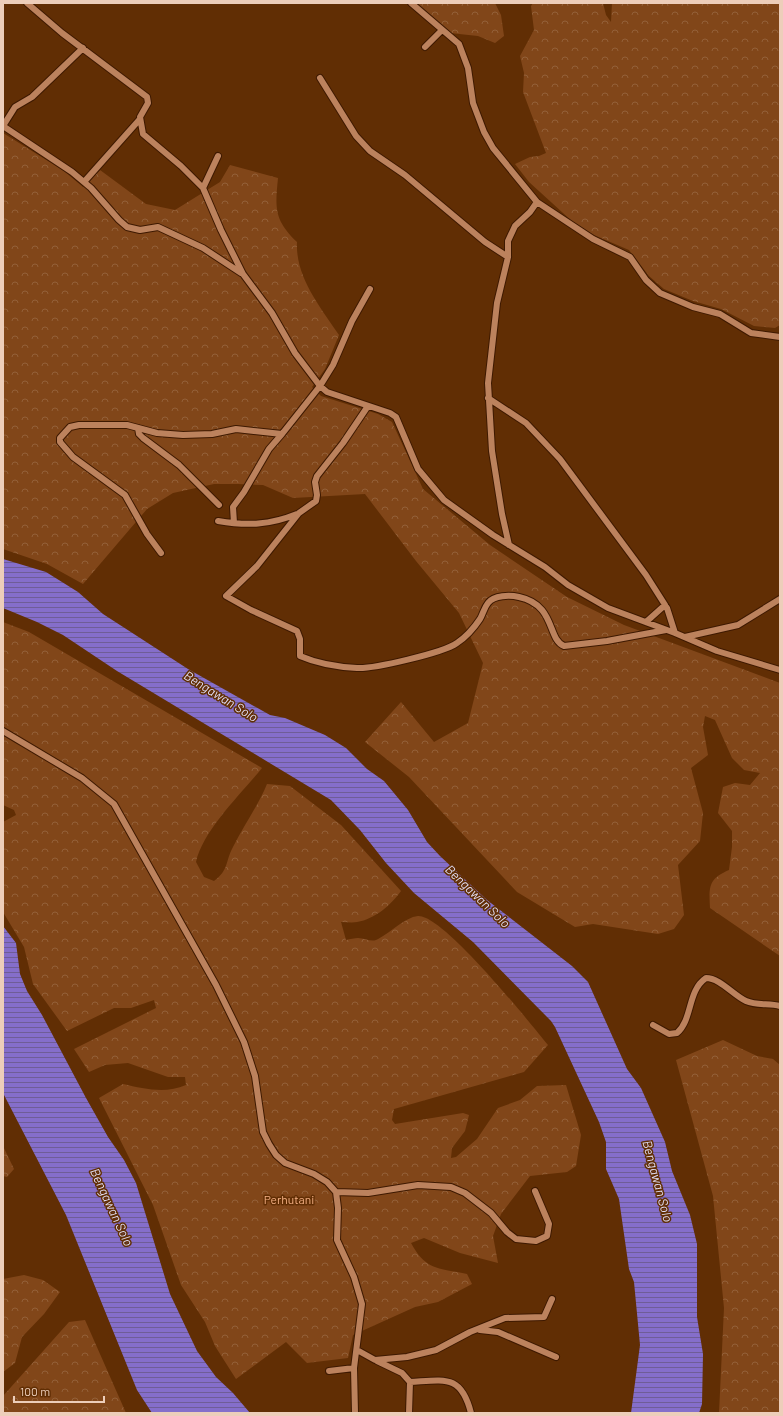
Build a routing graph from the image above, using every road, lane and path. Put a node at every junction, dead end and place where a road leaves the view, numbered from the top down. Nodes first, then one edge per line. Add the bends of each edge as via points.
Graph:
1 (27, 3) edge
2 (412, 3) edge
3 (442, 30) junction
4 (425, 47) dead end
5 (83, 48) junction
6 (320, 78) dead end
7 (140, 119) junction
8 (3, 126) edge
9 (218, 156) dead end
10 (84, 182) junction
11 (203, 188) junction
12 (537, 202) junction
13 (508, 257) junction
14 (243, 274) junction
15 (370, 289) dead end
16 (780, 337) edge
17 (320, 386) junction
18 (488, 398) junction
19 (368, 406) junction
20 (138, 428) junction
21 (282, 434) junction
22 (219, 505) dead end
23 (299, 513) junction
24 (218, 521) dead end
25 (234, 523) junction
26 (509, 545) junction
27 (161, 553) dead end
28 (780, 599) edge
29 (665, 605) junction
30 (646, 622) junction
31 (666, 630) junction
32 (675, 633) junction
33 (684, 636) junction
34 (780, 670) edge
35 (3, 731) edge
36 (780, 1006) edge
37 (653, 1024) dead end
38 (535, 1191) dead end
39 (336, 1192) junction
40 (552, 1299) dead end
41 (470, 1332) junction
42 (357, 1350) junction
43 (556, 1357) dead end
44 (375, 1360) junction
45 (354, 1368) junction
46 (329, 1371) dead end
47 (410, 1382) junction
48 (355, 1413) edge
49 (409, 1413) edge
50 (471, 1413) edge

1 - 5 street
2 - 3 street
3 - 4 street
3 - 12 street via 459,44 464,54 473,103 484,132 493,148
5 - 7 street via 148,97 148,103
5 - 8 street via 32,97 15,107
6 - 13 street via 356,136 370,151 405,175 485,242
7 - 10 street
7 - 11 street via 143,134
8 - 10 street
9 - 11 street
10 - 14 street via 127,227 140,230 158,227 203,248
11 - 14 street
12 - 13 street via 512,230 508,241
12 - 16 street via 593,238 630,257 646,280 660,293 693,307 720,314 751,333
13 - 18 street via 497,304
14 - 17 street
15 - 17 street via 352,321 336,360
17 - 19 street via 333,396
17 - 21 street
18 - 26 street via 492,451
18 - 29 street via 526,423 560,459 597,512 623,543
19 - 23 street via 317,476 316,501
19 - 26 street via 396,417 418,469 440,496
20 - 21 street via 157,433 183,435 212,434 236,429
20 - 22 street via 143,438 179,465
20 - 27 street via 127,425 75,425 63,434 60,442 73,457 125,496
21 - 25 street via 269,449 233,507
23 - 25 street via 269,523
23 - 31 street via 257,566 226,596 297,631 301,656 361,668 441,650 455,645 465,636 481,618 488,602 509,596 531,601 541,608 550,621 557,641 564,646
24 - 25 street
26 - 30 street via 587,598
28 - 33 street via 738,624
29 - 30 street
29 - 32 street
30 - 31 street
31 - 32 street
32 - 33 street
33 - 34 street via 717,651
35 - 39 street via 82,778 114,804 216,985 244,1042 255,1076 263,1132 269,1144 286,1163 318,1176
36 - 37 street via 747,1002 718,982 706,978 697,988 684,1023 677,1034 669,1034
38 - 39 street via 550,1227 547,1236 536,1241 522,1241 512,1237 491,1213 465,1193 451,1187 418,1185 368,1193
39 - 42 street via 337,1240 354,1277 361,1300
40 - 41 street via 544,1317 510,1317
41 - 43 street via 498,1332
41 - 44 street via 431,1352 407,1358
42 - 44 street
42 - 45 street
44 - 47 street via 402,1373
45 - 46 street
45 - 48 street
47 - 49 street
47 - 50 street via 440,1381 458,1386 466,1396

